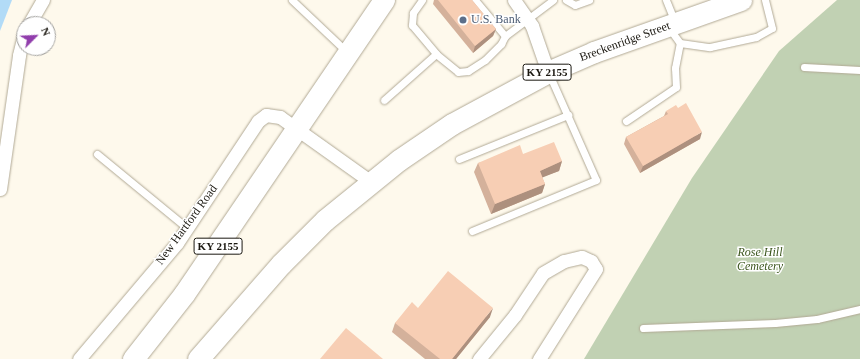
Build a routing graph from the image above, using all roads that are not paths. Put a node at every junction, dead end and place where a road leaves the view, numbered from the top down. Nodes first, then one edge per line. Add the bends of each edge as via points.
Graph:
1 (292, 0) edge
2 (384, 0) edge
3 (422, 0) edge
4 (475, 0) edge
5 (514, 0) edge
6 (553, 0) edge
7 (566, 0) edge
8 (589, 0) edge
9 (666, 0) edge
10 (741, 0) edge
11 (765, 0) edge
12 (42, 1) edge
13 (34, 16) edge
14 (527, 18) junction
15 (674, 31) junction
16 (505, 36) junction
17 (348, 54) junction
18 (436, 54) junction
19 (19, 56) edge
20 (804, 67) dead end
21 (860, 70) edge
22 (548, 72) junction
23 (384, 100) dead end
24 (568, 115) junction
25 (626, 121) dead end
26 (298, 130) junction
27 (97, 154) dead end
28 (459, 160) dead end
29 (371, 182) junction
30 (0, 188) edge
31 (187, 228) junction
32 (472, 231) dead end
33 (860, 309) edge
34 (643, 328) dead end
35 (485, 357) edge
36 (79, 359) edge
37 (133, 359) edge
38 (198, 359) edge
39 (539, 359) edge

1 - 17 lane
2 - 17 main road, KY 2155
3 - 18 lane via 413,13 412,25
4 - 16 lane
5 - 14 street
6 - 14 lane
7 - 8 lane via 575,5
9 - 15 lane
10 - 15 main road, Breckenridge Street / KY 2155
11 - 15 lane via 772,28 756,37 710,46
12 - 13 street
14 - 16 lane
14 - 22 street
15 - 22 main road, Breckenridge Street / KY 2155
15 - 25 lane via 676,87
16 - 18 lane via 501,44 485,60 468,71 458,72
17 - 26 main road, KY 2155
18 - 23 lane
19 - 30 street
20 - 21 lane
22 - 24 lane
22 - 29 main road, Breckenridge Street / KY 2155 via 452,124
24 - 28 lane
24 - 32 lane via 596,180
26 - 29 street
26 - 31 street, New Hartford Road via 274,114 258,120
26 - 37 main road, KY 2155 via 184,294
27 - 31 lane
29 - 38 main road, KY 2155 via 325,220 281,264
31 - 36 street, New Hartford Road
33 - 34 lane via 817,319 775,324
35 - 39 street via 544,273 564,261 582,257 591,260 596,269

